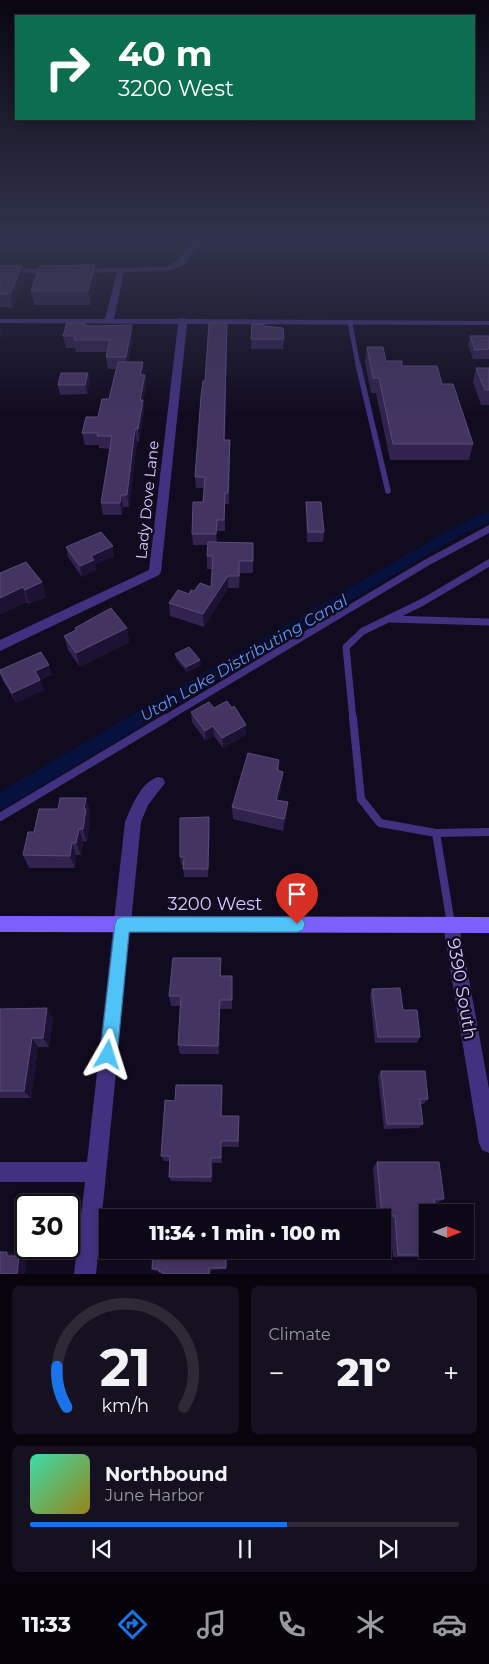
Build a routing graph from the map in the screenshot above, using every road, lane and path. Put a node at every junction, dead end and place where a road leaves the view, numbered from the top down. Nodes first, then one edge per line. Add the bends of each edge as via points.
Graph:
1 (115, 297) edge
2 (183, 320) junction
3 (0, 321) edge
4 (109, 321) junction
5 (489, 322) edge
6 (350, 323) junction
7 (388, 491) dead end
8 (489, 530) edge
9 (489, 563) edge
10 (387, 619) junction
11 (489, 622) edge
12 (0, 646) edge
13 (158, 783) dead end
14 (0, 817) edge
15 (489, 832) edge
16 (436, 833) junction
17 (0, 924) edge
18 (122, 924) junction
19 (451, 925) junction
20 (489, 925) edge
21 (489, 1142) edge
22 (0, 1172) edge
23 (96, 1172) junction
24 (85, 1274) edge

1 - 4 street
2 - 4 street
2 - 6 street
2 - 12 street, Lady Dove Lane via 155,572
3 - 4 street
5 - 6 street
6 - 7 lane
8 - 14 lane via 426,563
9 - 10 lane
10 - 11 lane
10 - 16 lane via 363,631 346,647 361,799 380,823
13 - 18 street via 142,801 133,822
15 - 16 lane
16 - 19 lane
17 - 18 street, 3200 West
18 - 19 street, 3200 West
18 - 23 street
19 - 20 street, 3200 West
19 - 21 street, 9390 South
22 - 23 street
23 - 24 street

